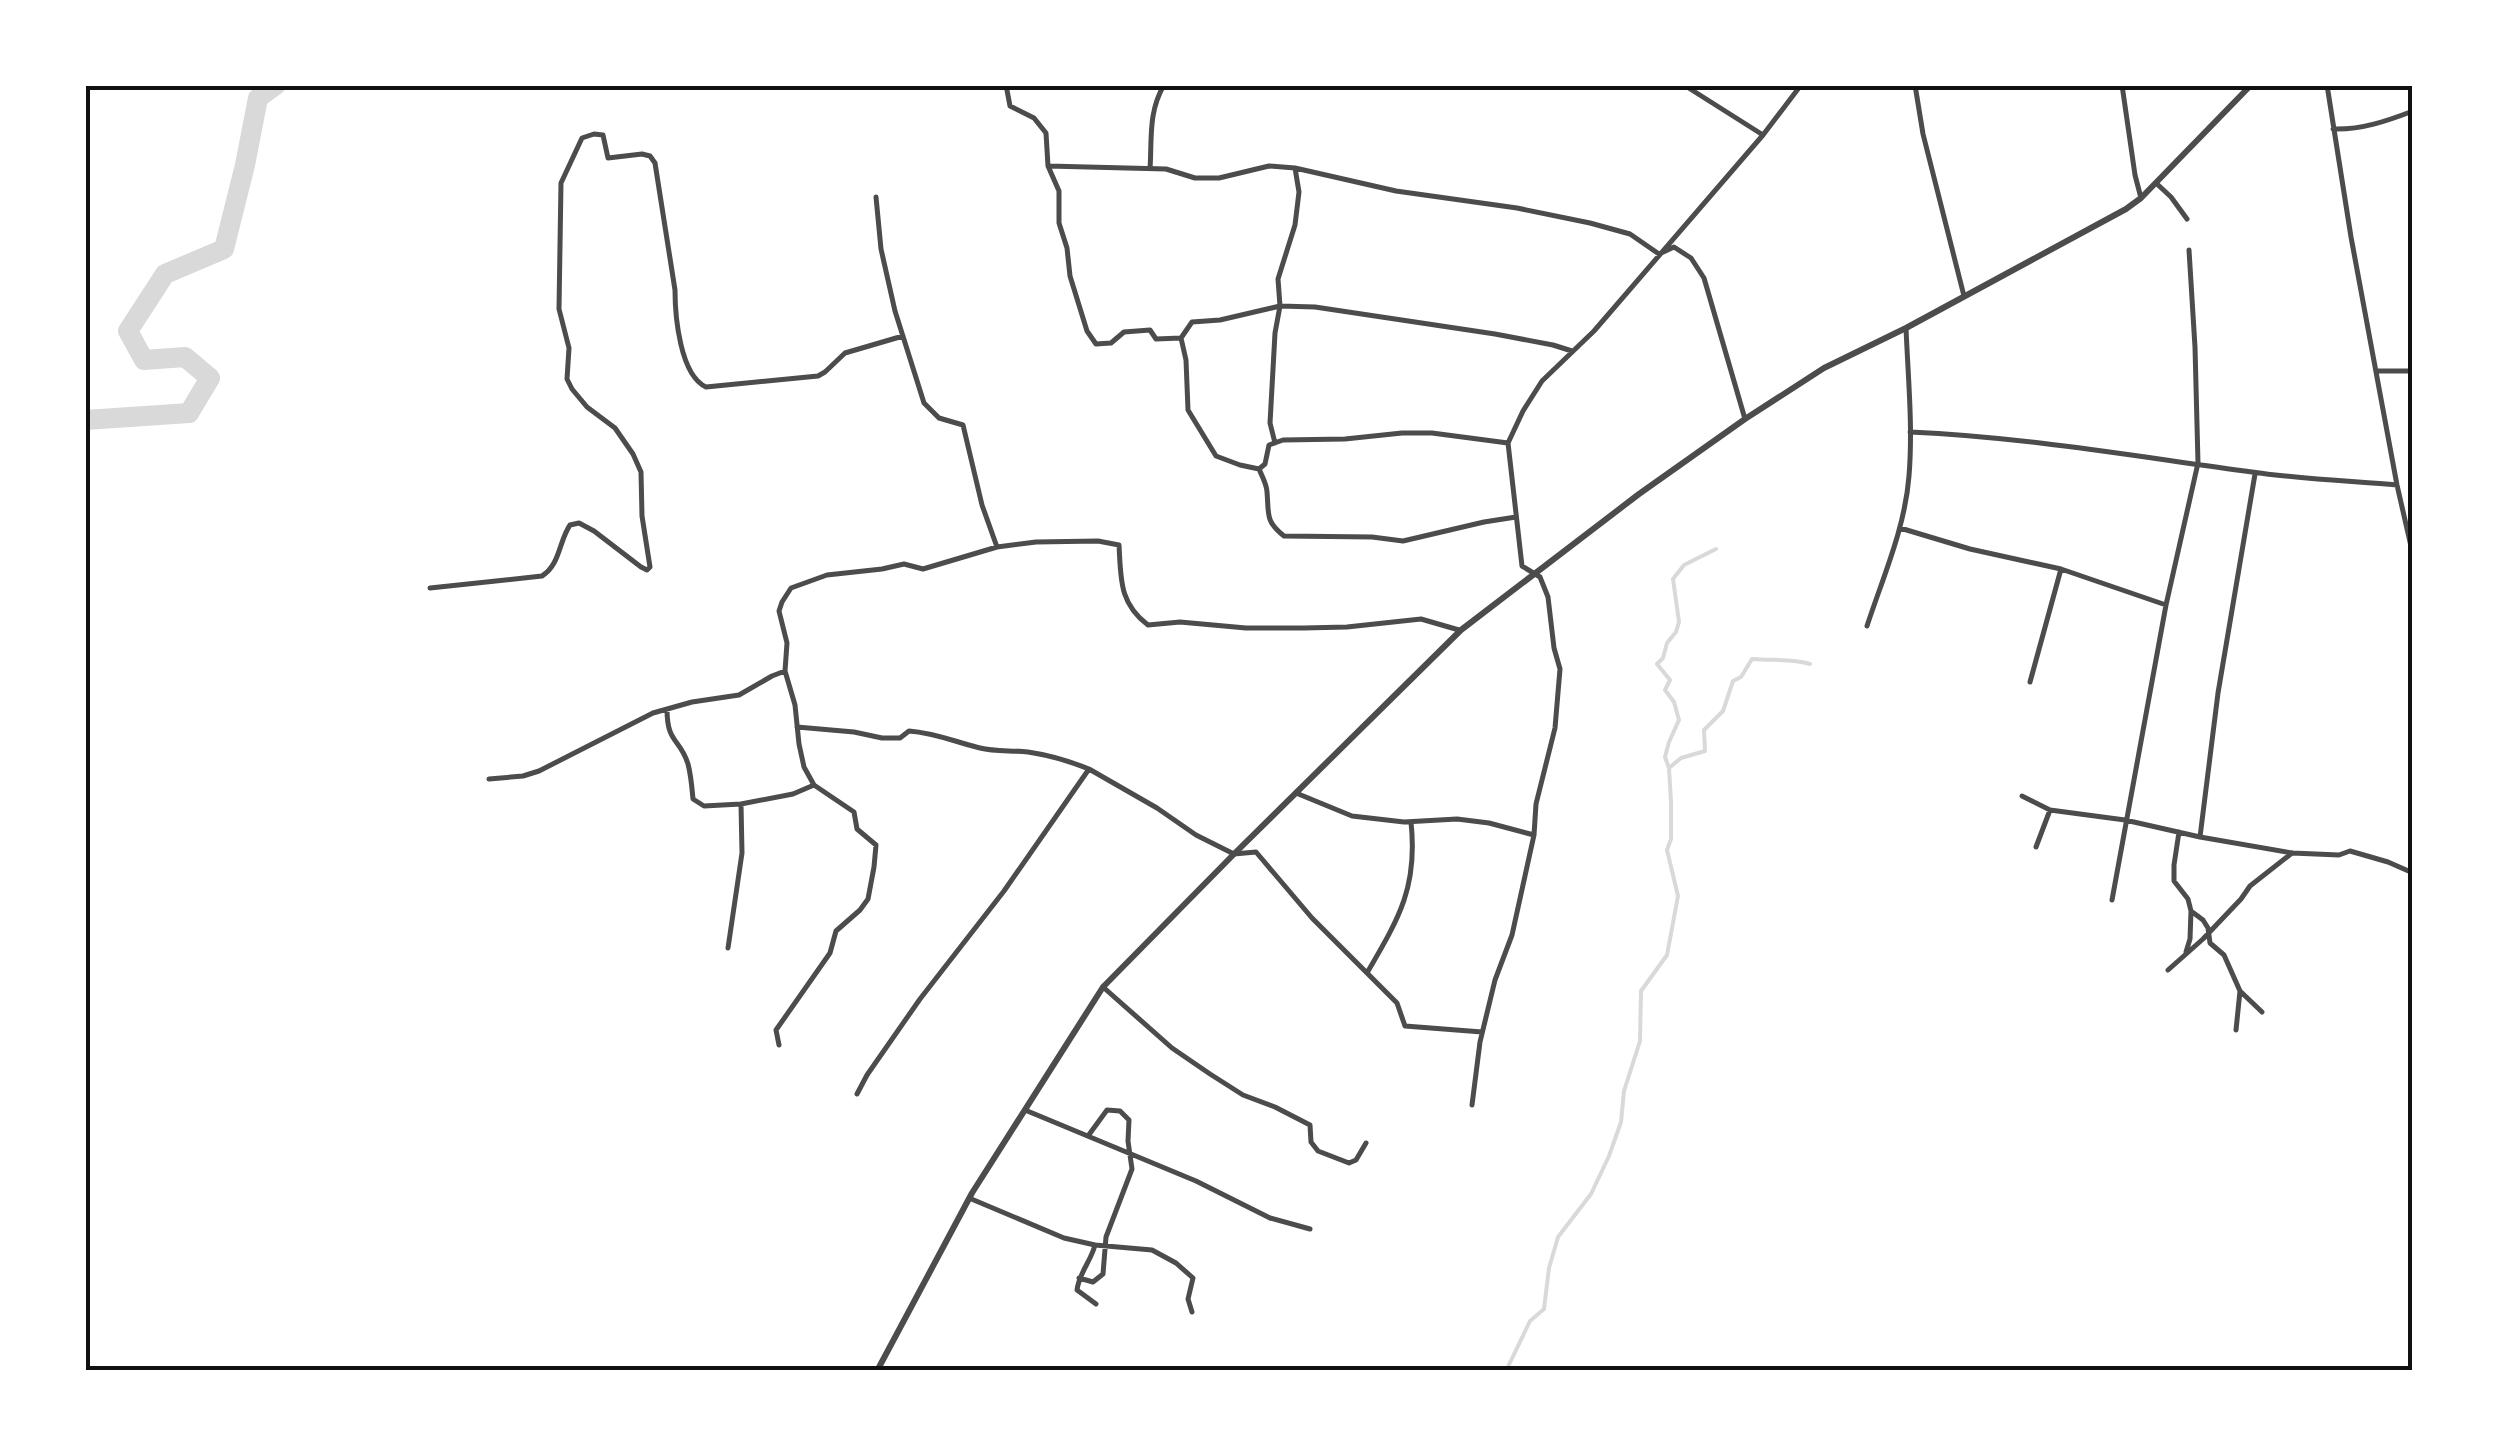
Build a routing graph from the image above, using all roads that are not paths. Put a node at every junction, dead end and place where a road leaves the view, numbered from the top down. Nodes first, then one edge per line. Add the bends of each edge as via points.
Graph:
1 (1006, 85) edge
2 (1164, 85) edge
3 (1802, 85) edge
4 (1915, 85) edge
5 (2122, 85) edge
6 (2251, 85) edge
7 (2327, 85) edge
8 (1687, 86) edge
9 (2413, 111) edge
10 (2333, 129) junction
11 (1763, 135) junction
12 (1048, 166) junction
13 (1295, 168) junction
14 (1150, 169) junction
15 (2156, 182) junction
16 (876, 197) dead end
17 (2141, 198) junction
18 (2187, 220) dead end
19 (2189, 250) dead end
20 (1659, 254) junction
21 (1964, 296) junction
22 (1280, 306) junction
23 (1906, 328) junction
24 (903, 336) junction
25 (1181, 338) junction
26 (1572, 351) junction
27 (2413, 371) edge
28 (2376, 372) junction
29 (1745, 418) junction
30 (1910, 432) junction
31 (1275, 443) junction
32 (1508, 443) junction
33 (2198, 463) junction
34 (1259, 468) junction
35 (2256, 473) junction
36 (2397, 485) junction
37 (1516, 517) junction
38 (1900, 528) junction
39 (997, 547) junction
40 (2413, 555) edge
41 (2061, 569) junction
42 (1533, 575) junction
43 (430, 588) dead end
44 (2166, 605) junction
45 (1867, 626) dead end
46 (1461, 630) junction
47 (785, 672) junction
48 (2030, 682) dead end
49 (667, 709) junction
50 (797, 727) junction
51 (1090, 769) junction
52 (489, 778) dead end
53 (814, 785) junction
54 (1296, 793) junction
55 (2022, 796) dead end
56 (740, 804) junction
57 (2050, 810) junction
58 (2125, 820) junction
59 (1411, 822) junction
60 (2180, 832) junction
61 (1534, 835) junction
62 (2200, 837) junction
63 (2036, 847) dead end
64 (1234, 854) junction
65 (2292, 854) junction
66 (2413, 873) edge
67 (2112, 900) dead end
68 (2192, 911) junction
69 (2208, 934) junction
70 (728, 948) dead end
71 (2185, 956) junction
72 (2168, 970) dead end
73 (1367, 973) junction
74 (1103, 987) junction
75 (2240, 992) junction
76 (2262, 1012) dead end
77 (2236, 1030) dead end
78 (1482, 1032) junction
79 (779, 1045) dead end
80 (857, 1094) dead end
81 (1472, 1105) dead end
82 (1025, 1110) junction
83 (1088, 1136) junction
84 (1366, 1143) dead end
85 (1130, 1154) junction
86 (969, 1198) junction
87 (1310, 1229) dead end
88 (1095, 1245) junction
89 (1106, 1246) junction
90 (1078, 1278) junction
91 (1096, 1304) dead end
92 (1192, 1312) dead end
93 (877, 1371) edge

1 - 12 street via 1010,106 1046,133
2 - 14 street via 1150,127
3 - 11 street
4 - 21 street
5 - 17 street
6 - 15 street
7 - 10 street
8 - 11 street
9 - 10 street
10 - 28 street
11 - 20 street
12 - 14 street
12 - 25 street via 1059,191 1059,224 1077,304 1096,344 1150,330 1156,339
13 - 14 street via 1269,166 1219,178
13 - 20 street via 1590,223 1630,234
13 - 22 street via 1299,192 1278,279
15 - 17 street
15 - 18 street
16 - 24 street via 881,249
17 - 21 street
19 - 33 street
20 - 26 street
20 - 29 street via 1682,250 1704,278
21 - 23 street
22 - 25 street via 1192,322
22 - 26 street via 1376,315
22 - 31 street via 1270,424
23 - 29 street via 1824,368
23 - 30 street
24 - 39 street via 924,403 938,418 963,425
24 - 43 street via 845,353 818,376 700,386 679,339 655,163 642,154 608,158 603,135 586,136 561,183 560,308 568,378 578,398 616,428 641,472 650,567 580,523 570,525 542,576
25 - 34 street via 1188,410 1216,456
26 - 32 street via 1542,381
27 - 28 street
28 - 36 street
29 - 42 street
30 - 33 street
30 - 38 street
31 - 32 street via 1402,432
31 - 34 street
32 - 37 street
33 - 35 street
33 - 44 street
34 - 37 street via 1268,490 1267,516 1284,536 1403,541
35 - 36 street
35 - 62 street
36 - 40 street
37 - 42 street via 1522,566
38 - 41 street
38 - 45 street
39 - 46 street via 1119,545 1131,612 1148,625 1304,628 1422,619
39 - 47 street via 924,569 904,564 827,575 791,588 780,611
41 - 44 street
41 - 48 street
42 - 46 street
42 - 61 street via 1548,597 1560,670
44 - 58 street
46 - 54 street
47 - 49 street via 739,694
47 - 50 street
49 - 52 street via 539,771
49 - 56 street via 693,799 704,806
50 - 51 street via 882,738 919,732
50 - 53 street
51 - 64 street
51 - 80 street
53 - 56 street
53 - 79 street via 854,812 857,829 876,845 874,867 868,899 836,931 830,953 776,1030
54 - 59 street via 1352,816
54 - 64 street
55 - 57 street
56 - 70 street via 742,853
57 - 58 street
57 - 63 street
58 - 60 street
58 - 67 street
59 - 61 street via 1458,818
59 - 73 street via 1408,892
60 - 62 street
60 - 68 street via 2174,882
61 - 78 street
62 - 65 street
64 - 73 street via 1256,852
64 - 74 street
65 - 66 street via 2350,851
65 - 69 street via 2250,886
68 - 69 street
68 - 71 street
69 - 71 street
69 - 75 street
71 - 72 street
73 - 78 street via 1398,1004 1404,1026
74 - 82 street
74 - 84 street via 1197,1065 1242,1095 1310,1125 1318,1151 1349,1163
75 - 76 street
75 - 77 street
78 - 81 street
82 - 83 street
82 - 86 street
83 - 85 street
83 - 85 street via 1107,1110 1120,1111 1129,1120
85 - 87 street via 1270,1218
85 - 89 street via 1132,1169
86 - 88 street
86 - 93 street
88 - 89 street
88 - 90 street
89 - 90 street via 1103,1274 1093,1282
89 - 92 street via 1152,1250 1176,1263 1193,1278
90 - 91 street via 1077,1290

